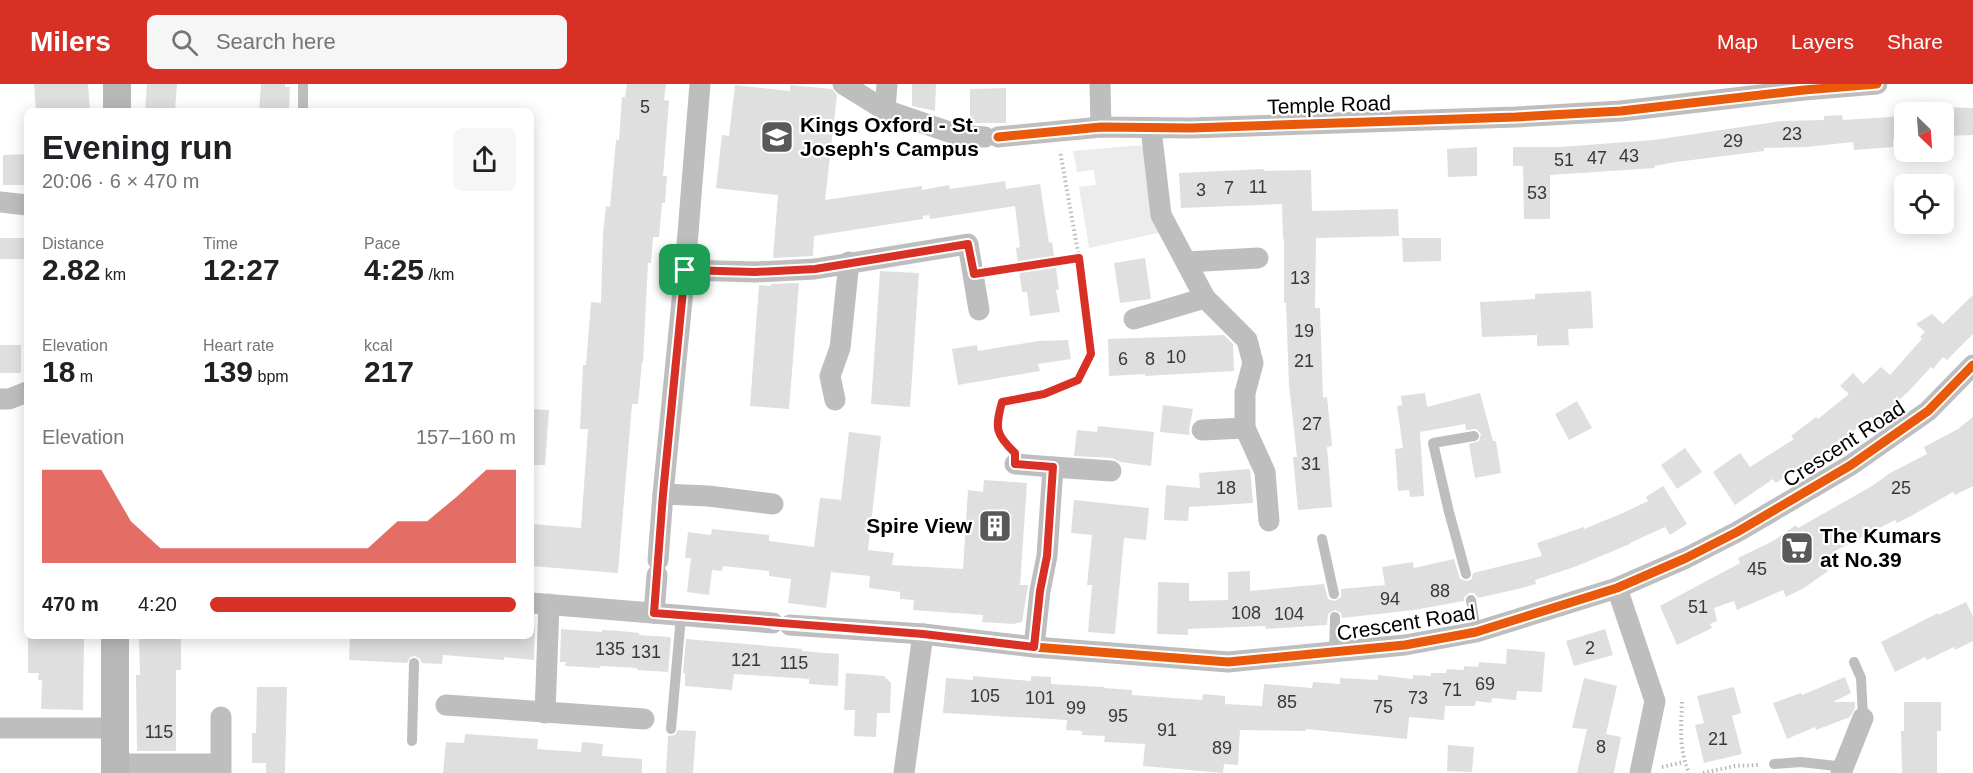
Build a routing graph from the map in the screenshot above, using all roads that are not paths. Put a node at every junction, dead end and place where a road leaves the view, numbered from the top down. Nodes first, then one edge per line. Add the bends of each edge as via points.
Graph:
1 (117, 84) edge
2 (303, 84) edge
3 (700, 84) edge
4 (843, 84) edge
5 (887, 84) edge
6 (1100, 84) edge
7 (1877, 84) edge
8 (117, 108) edge
9 (303, 108) edge
10 (885, 110) junction
11 (1101, 127) junction
12 (1151, 129) junction
13 (0, 202) edge
14 (24, 205) edge
15 (1258, 258) dead end
16 (849, 262) junction
17 (1187, 262) junction
18 (685, 270) junction
19 (1205, 298) junction
20 (979, 310) dead end
21 (1134, 319) dead end
22 (1973, 365) edge
23 (24, 393) edge
24 (0, 399) edge
25 (835, 400) dead end
26 (1245, 428) junction
27 (1202, 430) dead end
28 (1474, 436) dead end
29 (1015, 464) road end
30 (1053, 467) junction
31 (1110, 471) dead end
32 (663, 494) junction
33 (773, 504) dead end
34 (1269, 521) dead end
35 (1322, 539) dead end
36 (1466, 574) dead end
37 (1617, 588) junction
38 (1334, 594) dead end
39 (1471, 600) dead end
40 (540, 604) edge
41 (654, 613) junction
42 (681, 616) junction
43 (1335, 617) dead end
44 (1476, 632) junction
45 (923, 634) junction
46 (115, 639) edge
47 (1034, 647) junction
48 (1334, 653) junction
49 (1854, 662) dead end
50 (414, 663) dead end
51 (446, 705) dead end
52 (544, 712) junction
53 (221, 717) dead end
54 (1863, 718) joint
55 (644, 719) dead end
56 (0, 728) edge
57 (114, 728) junction
58 (671, 729) dead end
59 (412, 741) dead end
60 (1774, 764) road end
61 (220, 768) edge
62 (115, 769) edge
63 (1843, 770) edge
64 (904, 773) edge
65 (1640, 773) edge

1 - 8 main road
2 - 9 lane
3 - 18 street
4 - 10 street, Temple Road
5 - 10 street
6 - 11 street
7 - 12 street, Temple Road via 1621,111
10 - 11 street, Temple Road via 958,135 992,137
11 - 12 street, Temple Road
12 - 17 street via 1161,215
13 - 14 street
15 - 17 street
16 - 18 street via 775,271
16 - 20 street via 968,244
16 - 25 street via 840,348 830,376
17 - 19 street
18 - 32 street
19 - 21 street
19 - 26 street via 1247,340 1253,363 1245,393
22 - 37 street, Crescent Road via 1928,411 1851,465 1737,532
23 - 24 street
26 - 27 street
26 - 34 street via 1265,472
28 - 36 lane via 1433,443
29 - 30 street
30 - 31 street
30 - 47 street via 1047,556
32 - 33 street
32 - 41 street
35 - 38 lane
37 - 44 street, Crescent Road
37 - 65 street via 1655,701
39 - 44 lane
40 - 41 street, Crescent Road
40 - 52 street
41 - 42 street, Crescent Road
42 - 45 street, Crescent Road
42 - 58 lane
43 - 48 lane
44 - 48 street, Crescent Road
45 - 47 street, Crescent Road
45 - 64 street
46 - 57 main road
47 - 48 street, Crescent Road via 1228,662
49 - 54 lane via 1861,678
50 - 59 lane
51 - 52 street
52 - 55 street
53 - 61 street
54 - 63 street
56 - 57 street
57 - 62 main road
60 - 63 lane via 1801,762
61 - 62 street

